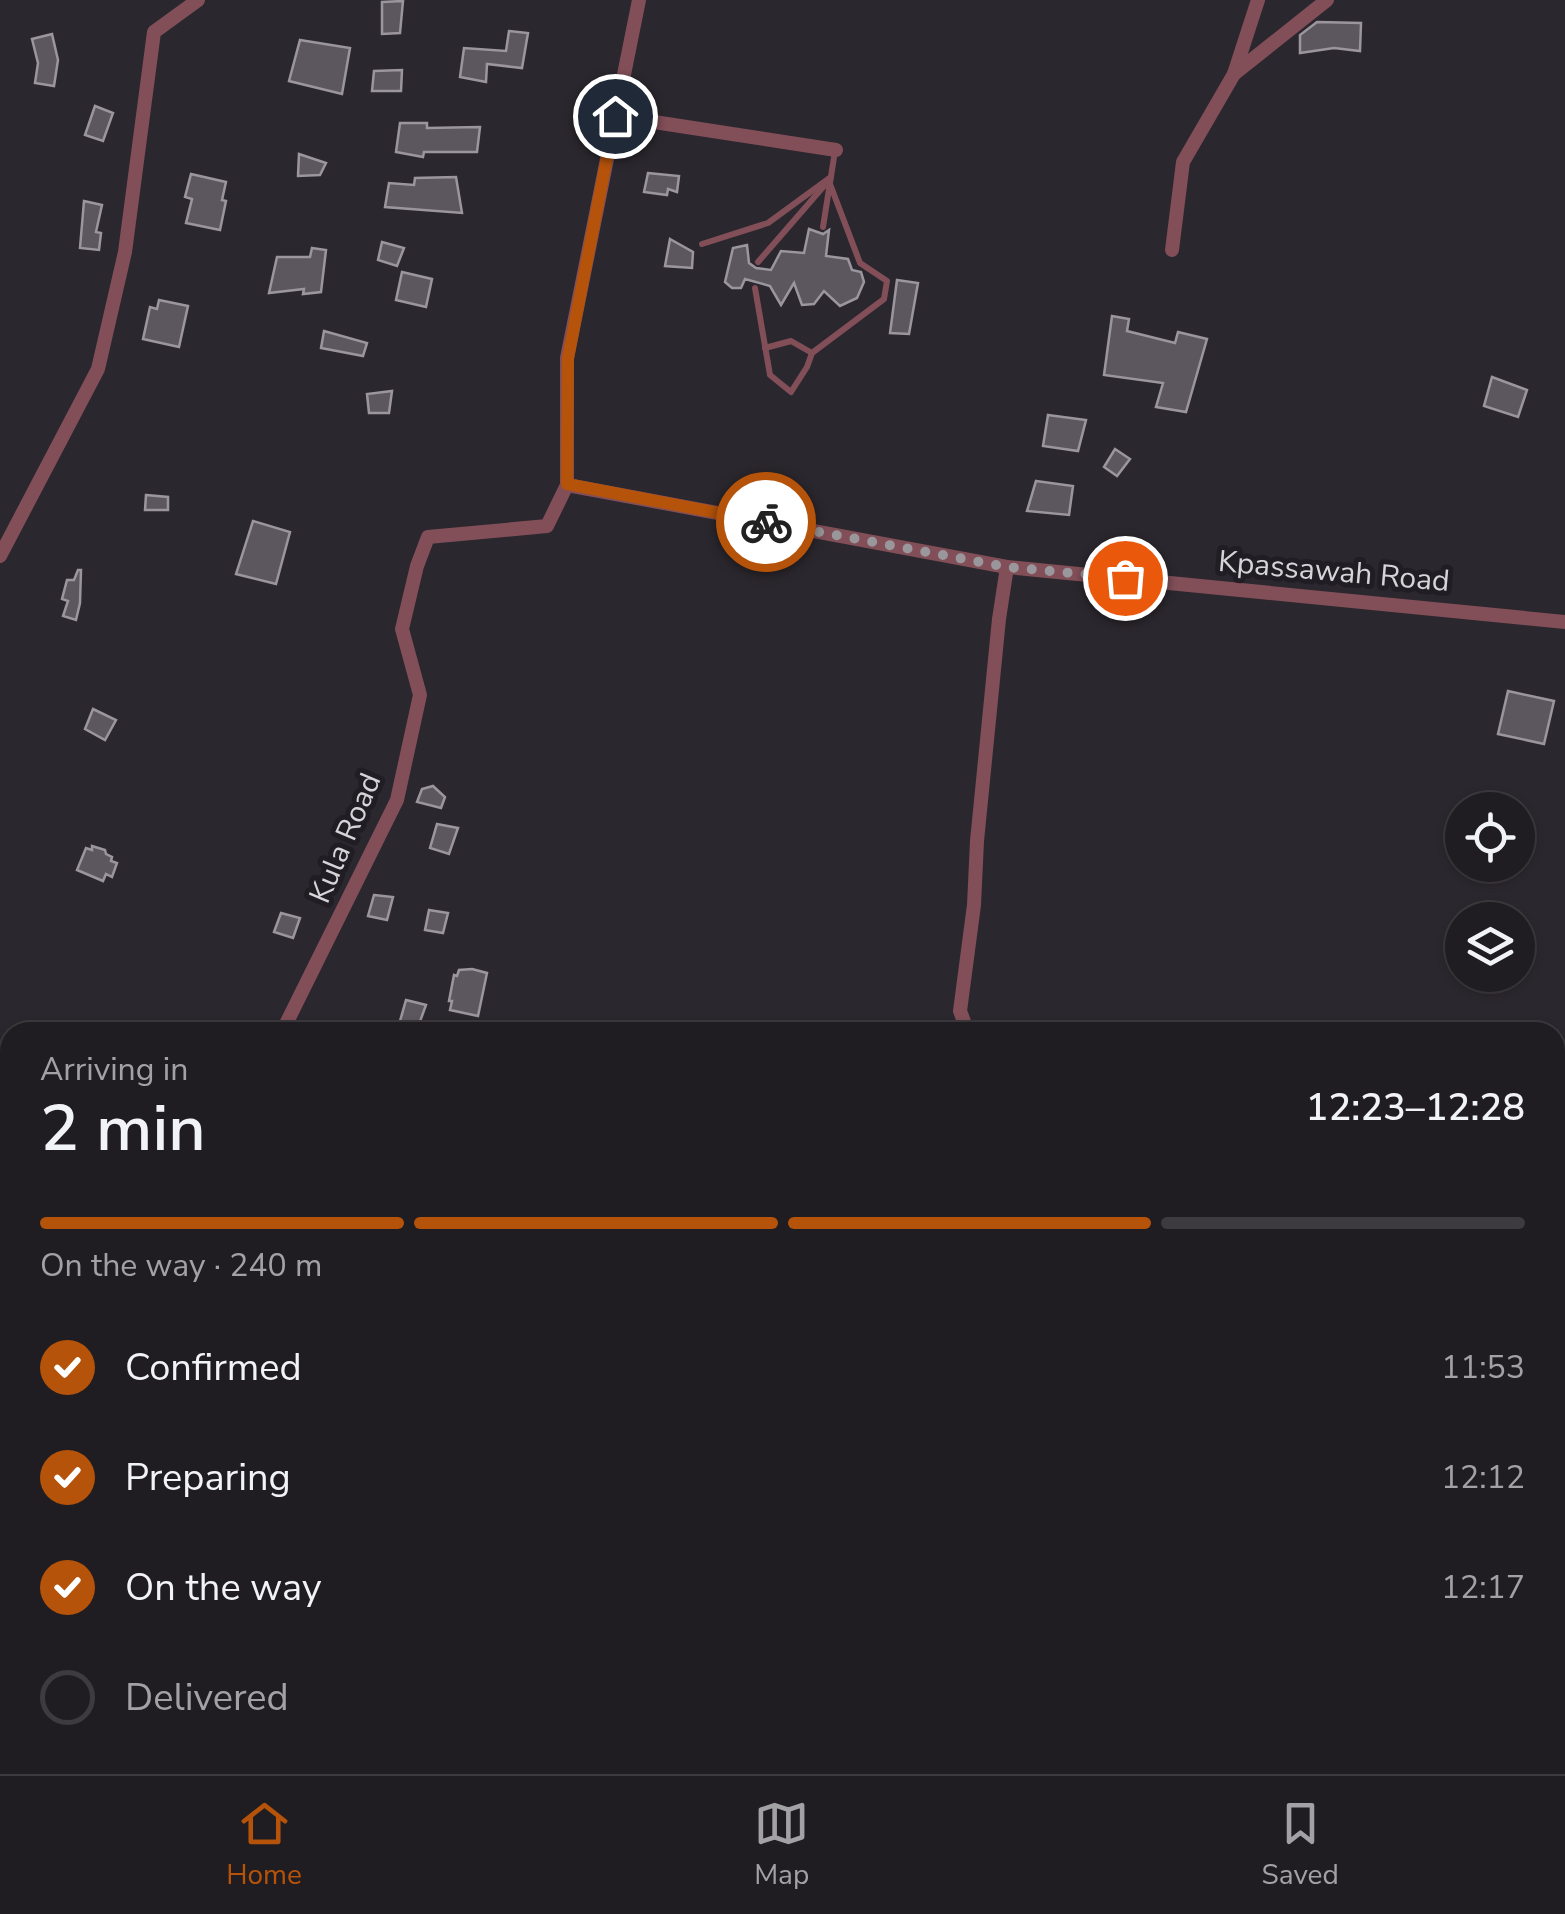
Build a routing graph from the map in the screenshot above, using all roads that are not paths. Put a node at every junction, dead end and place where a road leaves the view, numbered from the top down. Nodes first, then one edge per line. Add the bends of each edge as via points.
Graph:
1 (198, 0) edge
2 (639, 0) edge
3 (1258, 0) edge
4 (1327, 0) edge
5 (1234, 74) junction
6 (615, 116) junction
7 (836, 150) joint
8 (831, 180) junction
9 (823, 226) dead end
10 (702, 244) dead end
11 (1172, 250) dead end
12 (758, 262) dead end
13 (755, 288) dead end
14 (765, 348) junction
15 (812, 352) junction
16 (567, 484) junction
17 (0, 556) edge
18 (1007, 567) junction
19 (1565, 622) edge
20 (287, 1022) edge
21 (964, 1022) edge

1 - 17 street via 154,32 125,252 98,369
2 - 6 street, Kula Road
3 - 5 street
4 - 5 street
5 - 11 street via 1183,162
6 - 7 street
6 - 16 street, Kula Road via 568,358
7 - 8 lane
8 - 9 lane
8 - 10 lane via 768,223
8 - 12 lane
8 - 15 lane via 860,263 887,281 884,300
13 - 14 lane
14 - 15 lane via 791,341
14 - 15 lane via 770,376 791,392
16 - 18 street, Kpassawah Road
16 - 20 street, Kula Road via 547,526 428,537 402,629 420,695 397,800
18 - 19 street, Kpassawah Road
18 - 21 street via 960,1011

